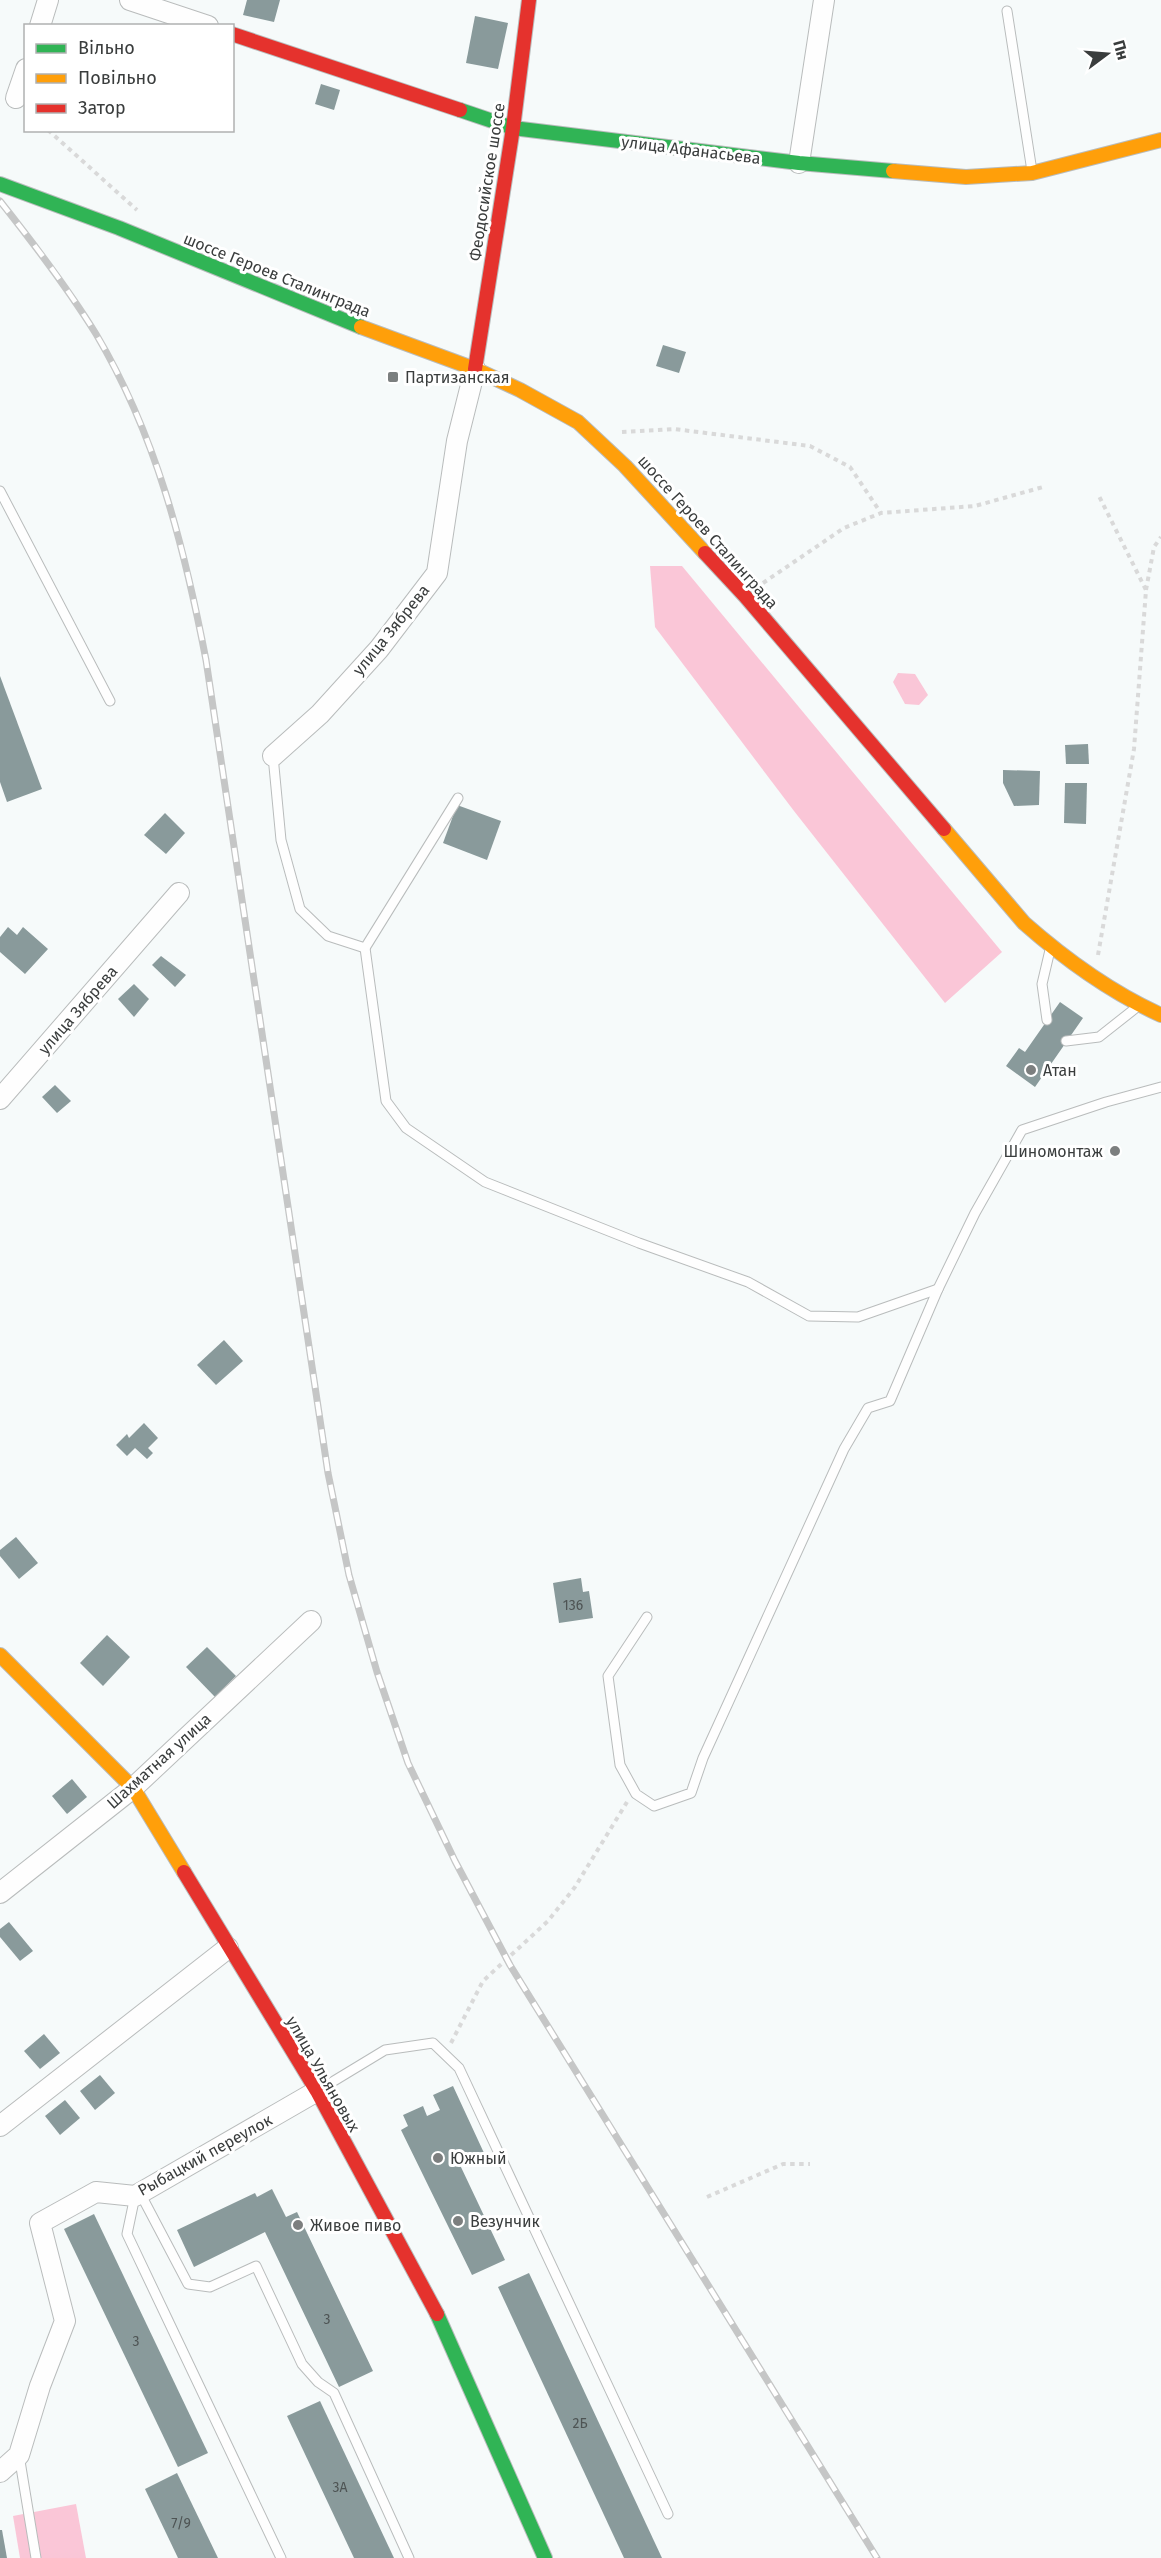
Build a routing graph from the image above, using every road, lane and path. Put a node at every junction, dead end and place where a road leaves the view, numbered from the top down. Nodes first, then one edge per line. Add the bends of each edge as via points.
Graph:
1 (48, 0) edge
2 (130, 0) edge
3 (529, 0) edge
4 (824, 0) edge
5 (1007, 11) dead end
6 (41, 24) edge
7 (202, 24) edge
8 (234, 35) edge
9 (24, 75) edge
10 (16, 98) dead end
11 (513, 128) junction
12 (50, 132) edge
13 (1161, 140) edge
14 (799, 164) junction
15 (1032, 173) junction
16 (0, 184) edge
17 (142, 214) dead end
18 (475, 369) junction
19 (590, 434) junction
20 (1044, 488) dead end
21 (0, 491) edge
22 (1098, 494) dead end
23 (881, 513) junction
24 (1161, 537) edge
25 (1146, 590) junction
26 (745, 596) junction
27 (111, 701) dead end
28 (273, 756) joint
29 (458, 798) dead end
30 (180, 893) dead end
31 (365, 948) junction
32 (1051, 948) junction
33 (1094, 977) junction
34 (1138, 1006) junction
35 (1161, 1015) edge
36 (1047, 1020) dead end
37 (1066, 1041) dead end
38 (1161, 1087) edge
39 (0, 1099) edge
40 (938, 1289) junction
41 (647, 1617) dead end
42 (311, 1621) dead end
43 (0, 1655) edge
44 (133, 1788) junction
45 (634, 1789) junction
46 (0, 1893) edge
47 (228, 1948) junction
48 (446, 2055) junction
49 (317, 2091) junction
50 (0, 2126) edge
51 (810, 2164) dead end
52 (138, 2194) junction
53 (708, 2197) dead end
54 (19, 2455) junction
55 (0, 2472) edge
56 (668, 2514) dead end
57 (36, 2558) edge
58 (281, 2558) edge
59 (409, 2558) edge
60 (544, 2558) edge

1 - 6 street
2 - 7 street
3 - 11 street, Феодосийское шоссе
4 - 14 street
5 - 15 lane
8 - 11 street, улица Афанасьева
9 - 10 street
11 - 14 street, улица Афанасьева
11 - 18 street, Феодосийское шоссе
12 - 17 path
13 - 15 street, улица Афанасьева
14 - 15 street, улица Афанасьева via 966,177
16 - 18 street, шоссе Героев Сталинграда
18 - 19 street, шоссе Героев Сталинграда via 578,422
18 - 28 street, улица Зябрева via 457,441 437,573 379,649 320,714
19 - 23 path via 674,429 810,446 850,467
19 - 26 street, шоссе Героев Сталинграда via 625,466
20 - 23 path via 975,506
21 - 27 lane
22 - 25 path
23 - 26 path via 844,528
24 - 25 path via 1154,548
25 - 33 path via 1134,748
26 - 32 street, шоссе Героев Сталинграда via 1024,923
28 - 31 lane via 281,840 300,909 328,936
29 - 31 lane
30 - 39 street, улица Зябрева
31 - 40 lane via 386,1101 406,1128 485,1182 748,1282 809,1316 858,1317
32 - 33 street, шоссе Героев Сталинграда
32 - 36 lane via 1042,984
33 - 34 street, шоссе Героев Сталинграда
34 - 35 street, шоссе Героев Сталинграда
34 - 37 lane via 1099,1036
38 - 40 lane via 1022,1130
40 - 45 lane via 890,1401 868,1408 844,1449 703,1758 692,1793 654,1806
41 - 45 lane via 608,1676 620,1765
42 - 44 street, Шахматная улица
43 - 44 street, улица Ульяновых
44 - 46 street, Шахматная улица
44 - 47 street, улица Ульяновых
45 - 48 path via 575,1887 548,1921 483,1981
47 - 49 street, улица Ульяновых
47 - 50 street
48 - 49 lane via 433,2043 385,2050
48 - 56 lane via 459,2067
49 - 52 street, Рыбацкий переулок
49 - 60 street, улица Ульяновых via 437,2314
51 - 53 path via 783,2163
52 - 54 street, Рыбацкий переулок via 96,2192 40,2223 65,2321
52 - 58 lane via 127,2234
52 - 59 lane via 188,2283 210,2287 256,2266 302,2364 334,2393
54 - 55 street
54 - 57 lane

